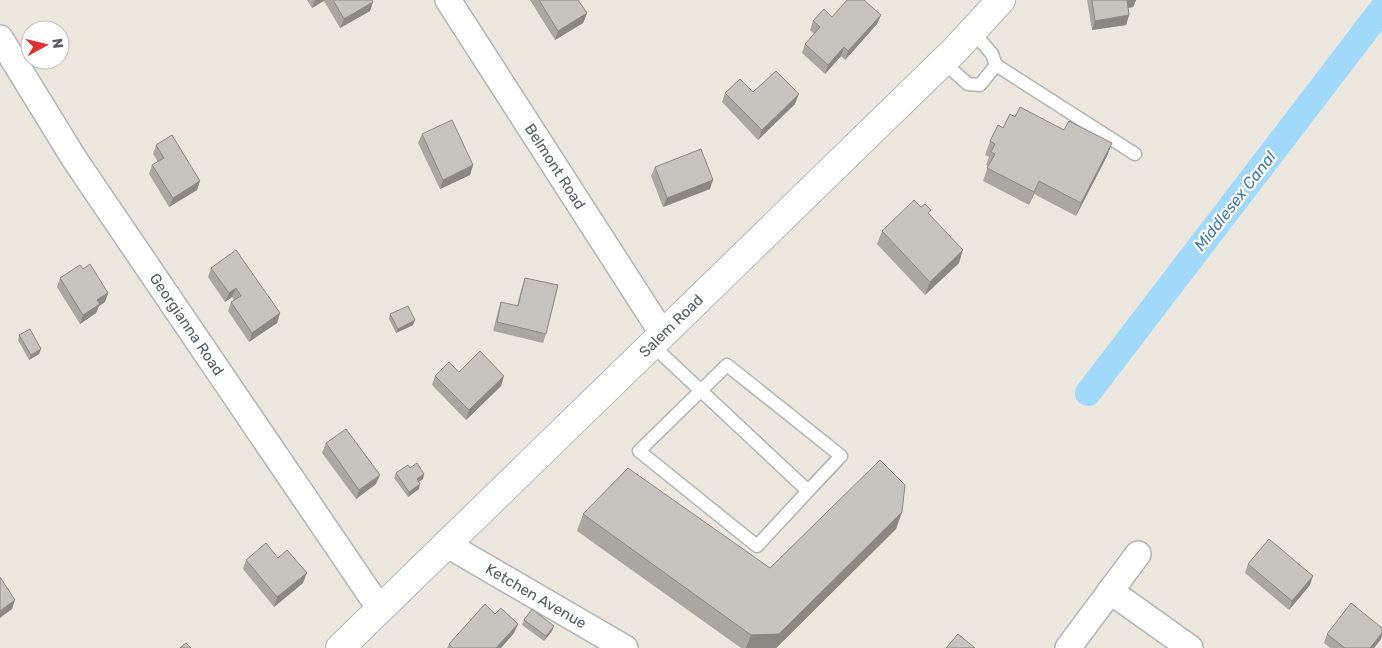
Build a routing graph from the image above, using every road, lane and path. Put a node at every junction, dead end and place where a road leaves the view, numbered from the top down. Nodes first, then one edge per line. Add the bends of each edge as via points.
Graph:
1 (448, 0) edge
2 (1001, 0) edge
3 (973, 32) junction
4 (0, 38) edge
5 (943, 62) junction
6 (996, 65) junction
7 (1135, 154) dead end
8 (657, 339) junction
9 (700, 391) junction
10 (808, 491) junction
11 (446, 544) junction
12 (1138, 554) dead end
13 (1110, 591) junction
14 (380, 609) junction
15 (340, 648) edge
16 (625, 648) edge
17 (1068, 648) edge
18 (1190, 648) edge

1 - 8 street, Belmont Road
2 - 3 main road, Salem Road
3 - 5 main road, Salem Road
3 - 6 lane via 992,54
4 - 14 street, Georgianna Road via 75,160
5 - 6 lane via 968,84 980,85
5 - 8 main road, Salem Road
6 - 7 lane
8 - 9 lane
8 - 11 main road, Salem Road
9 - 10 lane
9 - 10 lane via 727,365 841,456
9 - 10 lane via 639,451 757,546
11 - 14 main road, Salem Road
11 - 16 street, Ketchen Avenue
12 - 13 street
13 - 17 street
13 - 18 street
14 - 15 main road, Salem Road

